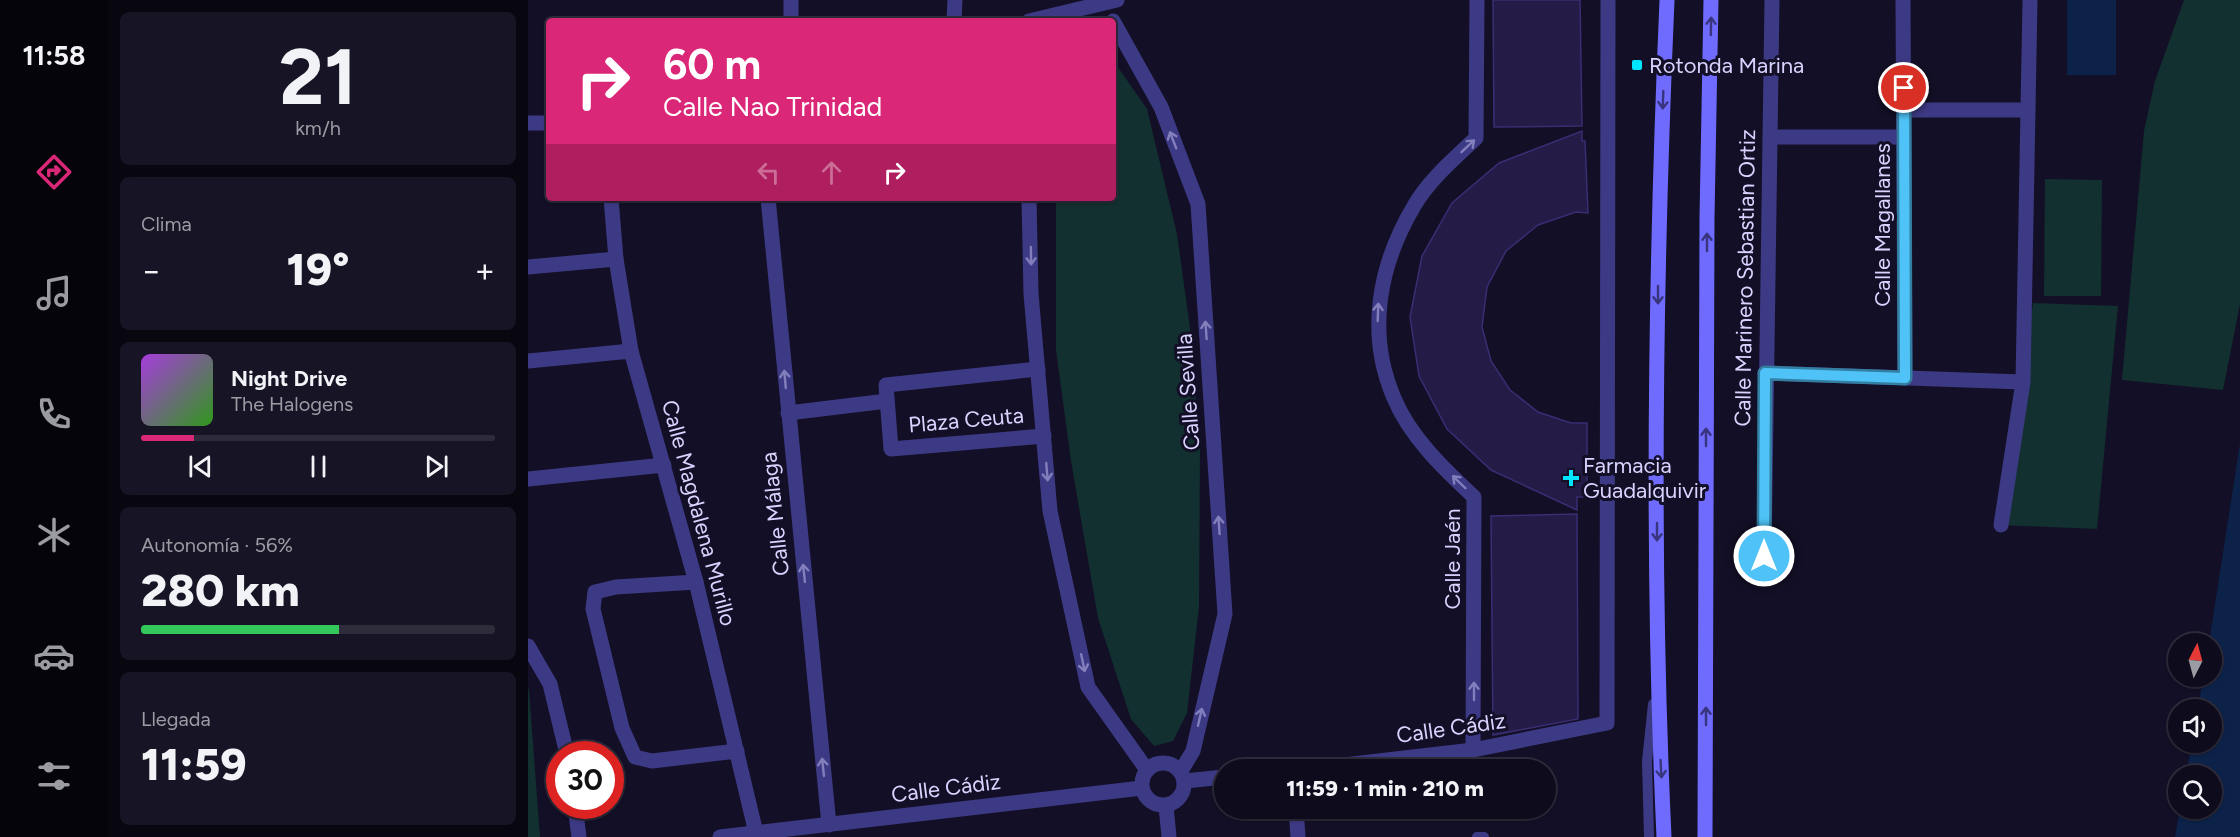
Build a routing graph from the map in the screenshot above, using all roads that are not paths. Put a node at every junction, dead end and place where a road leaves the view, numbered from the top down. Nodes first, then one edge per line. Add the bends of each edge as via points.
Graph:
1 (791, 0) edge
2 (955, 0) edge
3 (1477, 0) edge
4 (1608, 0) edge
5 (1666, 0) edge
6 (1711, 0) edge
7 (1772, 0) edge
8 (1903, 0) edge
9 (2030, 0) edge
10 (1110, 2) edge
11 (1062, 11) edge
12 (791, 18) edge
13 (954, 18) edge
14 (1039, 18) edge
15 (1113, 18) edge
16 (1116, 26) edge
17 (1904, 110) junction
18 (2027, 110) junction
19 (528, 123) edge
20 (546, 123) edge
21 (1770, 137) junction
22 (1904, 137) junction
23 (611, 201) edge
24 (768, 201) edge
25 (1029, 201) edge
26 (616, 259) junction
27 (528, 267) edge
28 (631, 351) junction
29 (528, 361) edge
30 (1038, 369) junction
31 (1765, 373) junction
32 (1905, 378) junction
33 (2023, 382) junction
34 (887, 401) junction
35 (788, 412) junction
36 (1044, 436) junction
37 (664, 465) junction
38 (528, 478) edge
39 (2001, 525) dead end
40 (1764, 556) dead end
41 (696, 582) junction
42 (528, 646) edge
43 (1656, 674) junction
44 (564, 741) edge
45 (1473, 750) junction
46 (737, 751) junction
47 (1396, 759) edge
48 (1147, 770) junction
49 (1183, 776) junction
50 (1214, 777) edge
51 (1142, 788) junction
52 (1166, 806) junction
53 (577, 819) edge
54 (1297, 819) edge
55 (829, 825) junction
56 (756, 835) edge
57 (579, 837) edge
58 (720, 837) edge
59 (1169, 837) edge
60 (1298, 837) edge
61 (1477, 837) edge
62 (1484, 837) edge
63 (1650, 837) edge
64 (1664, 837) edge
65 (1705, 837) edge

1 - 12 street
2 - 13 street
45 -> 3 street, Calle Jaén via 1474,497 1420,441 1394,399 1379,352 1377,308 1388,258 1414,205 1439,173 1476,138
4 - 45 street, Calle Cádiz via 1607,723
5 -> 43 main road via 1658,215
65 -> 6 main road
7 - 21 street, Calle Marinero Sebastian Ortiz
8 - 17 street, Calle Magallanes
9 - 18 street
10 - 11 street
10 - 15 street, Calle Sevilla
11 - 14 street
49 -> 16 street, Calle Sevilla via 1193,752 1225,614 1198,204 1161,107
17 - 18 street
17 - 22 street, Calle Magallanes
18 - 33 street
19 - 20 street
21 - 22 street
21 - 31 street, Calle Marinero Sebastian Ortiz
22 - 32 street, Calle Magallanes
23 - 26 street, Calle Magdalena Murillo
35 -> 24 street, Calle Málaga
25 -> 30 street via 1031,294
26 - 27 street
26 - 28 street, Calle Magdalena Murillo
28 - 29 street
28 - 37 street, Calle Magdalena Murillo
30 - 34 street, Plaza Ceuta via 886,385
30 - 36 street
31 - 32 street
31 - 40 street, Calle Marinero Sebastian Ortiz
32 - 33 street
33 - 39 street
34 - 35 street
34 - 36 street, Plaza Ceuta via 891,449
55 -> 35 street, Calle Málaga
36 -> 48 street via 1050,511 1088,687
37 - 38 street
37 - 41 street, Calle Magdalena Murillo
41 - 46 street, Calle Magdalena Murillo
41 - 46 street via 595,592 593,609 622,728 636,757 652,761
42 - 44 street via 550,684
43 - 63 lane via 1647,761
43 -> 64 main road
45 - 47 street, Calle Cádiz
46 - 56 street, Calle Magdalena Murillo
48 - 49 street via 1158,763 1171,764
48 - 51 street
49 - 50 street
49 - 52 street via 1184,793
51 - 52 street via 1146,798
51 - 55 street, Calle Cádiz
52 - 59 street
53 - 57 street
54 - 60 street
55 - 56 street, Calle Cádiz
56 - 58 street, Calle Cádiz
61 - 62 lane

